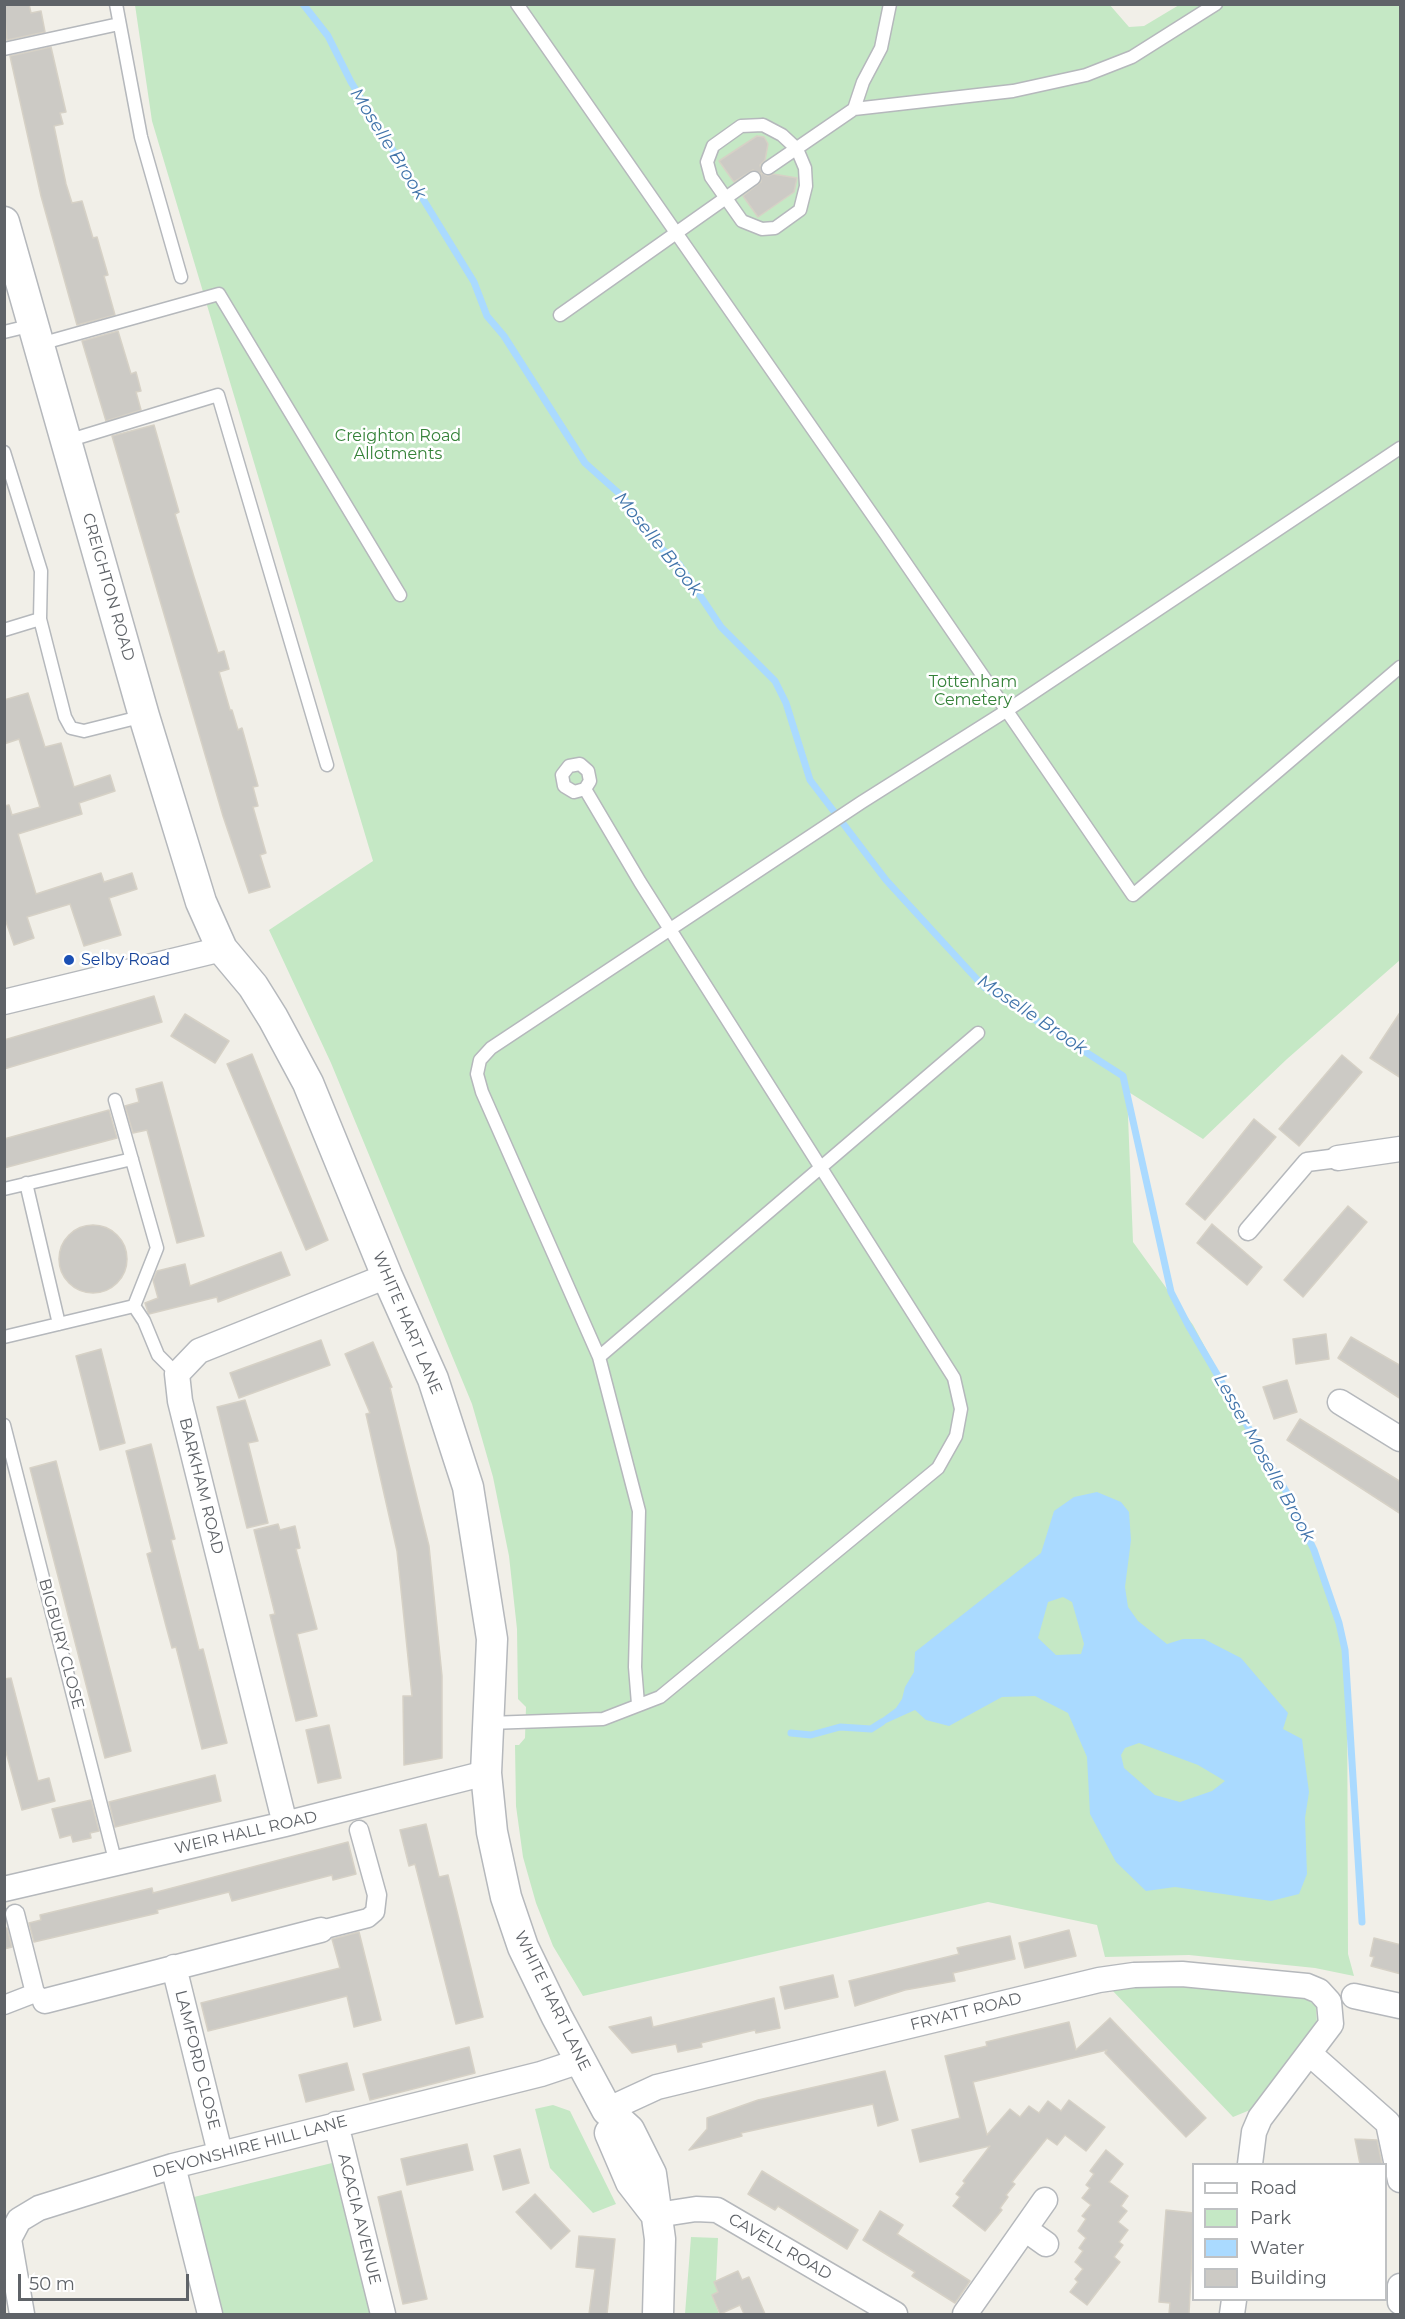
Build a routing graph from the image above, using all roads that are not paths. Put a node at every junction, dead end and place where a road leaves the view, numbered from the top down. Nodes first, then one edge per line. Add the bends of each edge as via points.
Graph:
1 (116, 4) edge
2 (517, 4) edge
3 (890, 4) edge
4 (1216, 4) edge
5 (118, 24) junction
6 (4, 49) edge
7 (854, 109) junction
8 (797, 149) junction
9 (768, 168) dead end
10 (754, 178) dead end
11 (724, 199) junction
12 (4, 222) edge
13 (677, 233) junction
14 (181, 277) dead end
15 (560, 315) dead end
16 (4, 332) edge
17 (37, 334) junction
18 (67, 441) junction
19 (1401, 448) edge
20 (4, 452) edge
21 (400, 594) dead end
22 (40, 619) junction
23 (4, 630) edge
24 (1401, 667) edge
25 (1006, 711) junction
26 (144, 716) junction
27 (327, 765) dead end
28 (585, 789) dead end
29 (670, 929) junction
30 (222, 949) junction
31 (4, 1002) edge
32 (978, 1033) dead end
33 (115, 1100) dead end
34 (1401, 1149) edge
35 (1338, 1158) joint
36 (132, 1159) junction
37 (821, 1168) junction
38 (26, 1183) junction
39 (4, 1189) edge
40 (1248, 1231) dead end
41 (387, 1276) junction
42 (134, 1306) junction
43 (59, 1324) junction
44 (4, 1337) edge
45 (599, 1357) junction
46 (177, 1374) junction
47 (1340, 1402) dead end
48 (4, 1425) edge
49 (1401, 1439) edge
50 (638, 1704) junction
51 (489, 1723) junction
52 (486, 1773) junction
53 (353, 1807) junction
54 (285, 1824) junction
55 (359, 1830) joint
56 (116, 1863) junction
57 (6, 1885) edge
58 (15, 1914) joint
59 (321, 1930) joint
60 (174, 1967) junction
61 (1354, 1996) dead end
62 (40, 1997) junction
63 (4, 2005) edge
64 (1401, 2006) edge
65 (1310, 2054) junction
66 (580, 2061) junction
67 (607, 2110) junction
68 (336, 2124) junction
69 (220, 2153) junction
70 (1250, 2163) edge
71 (173, 2166) junction
72 (1401, 2180) edge
73 (1045, 2199) dead end
74 (657, 2215) junction
75 (1025, 2229) junction
76 (1046, 2244) dead end
77 (1401, 2286) edge
78 (1401, 2302) edge
79 (22, 2314) edge
80 (210, 2314) edge
81 (383, 2314) edge
82 (658, 2314) edge
83 (895, 2314) edge
84 (965, 2314) edge

1 - 5 lane
2 - 13 lane
3 - 7 lane via 881,48
4 - 7 lane via 1132,57 1086,75 1013,91
5 - 6 lane
5 - 14 lane via 141,137
7 - 8 lane
8 - 9 lane
8 - 11 lane via 763,125 741,126 713,146 707,162
8 - 11 lane via 805,168 806,186 800,210 775,228 762,230 742,221
10 - 11 lane
11 - 13 lane
12 - 17 street, CREIGHTON ROAD
13 - 15 lane
13 - 25 lane
16 - 17 lane
17 - 18 street, CREIGHTON ROAD
17 - 21 lane via 219,294
18 - 26 street, CREIGHTON ROAD
18 - 27 lane via 218,395
19 - 25 lane
20 - 22 lane via 41,571
22 - 23 lane
22 - 26 lane via 71,728 84,731
24 - 25 lane via 1133,895
25 - 29 lane
26 - 30 street, CREIGHTON ROAD via 193,880
28 - 29 lane
29 - 37 lane
29 - 45 lane via 491,1048 480,1060 477,1074
30 - 31 street
30 - 41 street, WHITE HART LANE via 253,986 308,1083
32 - 37 lane
33 - 36 lane
34 - 35 street
35 - 40 street via 1307,1162
36 - 38 lane
36 - 42 lane via 157,1248
37 - 45 lane
37 - 50 lane via 954,1378 961,1409 956,1436 938,1468 660,1697
38 - 39 lane
38 - 43 lane
41 - 46 street via 199,1352
41 - 51 street, WHITE HART LANE via 433,1379 468,1487 492,1639
42 - 43 lane
42 - 46 lane via 158,1355
43 - 44 lane
45 - 50 lane via 639,1511 635,1667
46 - 54 street, BARKHAM ROAD via 180,1401
47 - 49 street
48 - 56 lane, BIGBURY CLOSE
50 - 51 lane via 603,1719
51 - 52 street, WHITE HART LANE
52 - 53 street, WEIR HALL ROAD
52 - 66 street, WHITE HART LANE via 492,1832 506,1897 523,1947
53 - 54 street, WEIR HALL ROAD
53 - 55 lane
54 - 56 street, WEIR HALL ROAD
55 - 59 street via 377,1894 375,1912 368,1918
56 - 57 street, WEIR HALL ROAD
57 - 58 lane
58 - 62 street
59 - 60 street, LAMFORD CLOSE
60 - 62 street, LAMFORD CLOSE
60 - 69 street, LAMFORD CLOSE
61 - 64 street
62 - 63 street
65 - 67 street, FRYATT ROAD via 1331,2024 1329,2002 1319,1991 1306,1986 1182,1974 1122,1977 1066,1987 657,2087
65 - 70 street via 1260,2118
65 - 72 street via 1388,2123
66 - 67 street, WHITE HART LANE
66 - 68 street, DEVONSHIRE HILL LANE via 542,2074
67 - 74 street, WHITE HART LANE via 611,2140 631,2182
68 - 69 street, DEVONSHIRE HILL LANE
68 - 81 street, ACACIA AVENUE
69 - 71 street, DEVONSHIRE HILL LANE
71 - 79 street, DEVONSHIRE HILL LANE via 39,2208 19,2220 9,2239
71 - 80 street
73 - 75 street
74 - 82 street via 661,2271
74 - 83 street, CAVELL ROAD via 717,2210
75 - 76 street
75 - 84 street
77 - 78 street

